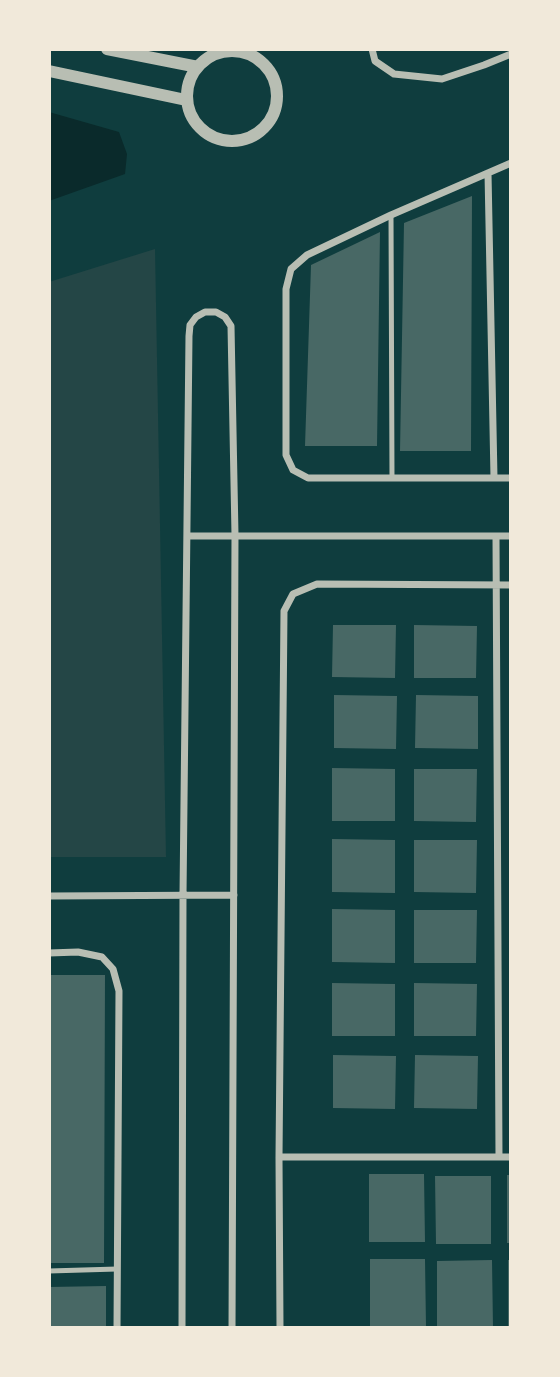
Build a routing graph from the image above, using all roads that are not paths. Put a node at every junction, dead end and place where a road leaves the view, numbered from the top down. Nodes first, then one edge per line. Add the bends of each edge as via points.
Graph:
1 (107, 49) edge
2 (266, 49) edge
3 (372, 49) edge
4 (219, 51) edge
5 (511, 54) edge
6 (198, 66) junction
7 (266, 66) junction
8 (49, 71) edge
9 (186, 100) junction
10 (511, 163) edge
11 (488, 173) junction
12 (391, 215) junction
13 (391, 478) junction
14 (494, 478) junction
15 (511, 478) edge
16 (235, 535) junction
17 (187, 536) junction
18 (496, 536) junction
19 (511, 536) edge
20 (496, 585) junction
21 (511, 585) edge
22 (183, 895) junction
23 (234, 895) junction
24 (49, 896) edge
25 (49, 953) edge
26 (279, 1157) junction
27 (499, 1157) junction
28 (511, 1157) edge
29 (117, 1269) junction
30 (49, 1271) edge
31 (117, 1328) edge
32 (182, 1328) edge
33 (232, 1328) edge
34 (280, 1328) edge

1 - 6 street
2 - 7 street
3 - 5 street via 375,61 394,74 442,79
4 - 6 street
4 - 7 street via 244,52
6 - 9 street via 187,85
7 - 9 street via 276,87 275,110 267,124 242,140 226,141 199,128
8 - 9 street
10 - 11 street
11 - 12 street
11 - 14 street
12 - 13 lane
12 - 13 street via 307,255 291,269 286,289 286,454 293,470 309,478
13 - 14 street
14 - 15 street
16 - 17 street
16 - 17 street via 231,326 216,312 205,312 190,326
16 - 18 street
16 - 23 street
17 - 22 street
18 - 19 street
18 - 20 street
20 - 21 street
20 - 26 street via 317,584 293,594 284,611
20 - 27 street
22 - 23 street
22 - 24 street
22 - 32 street
23 - 33 street
25 - 29 street via 102,957 113,969 119,991
26 - 27 street
26 - 34 street
27 - 28 street
29 - 30 lane
29 - 31 street

